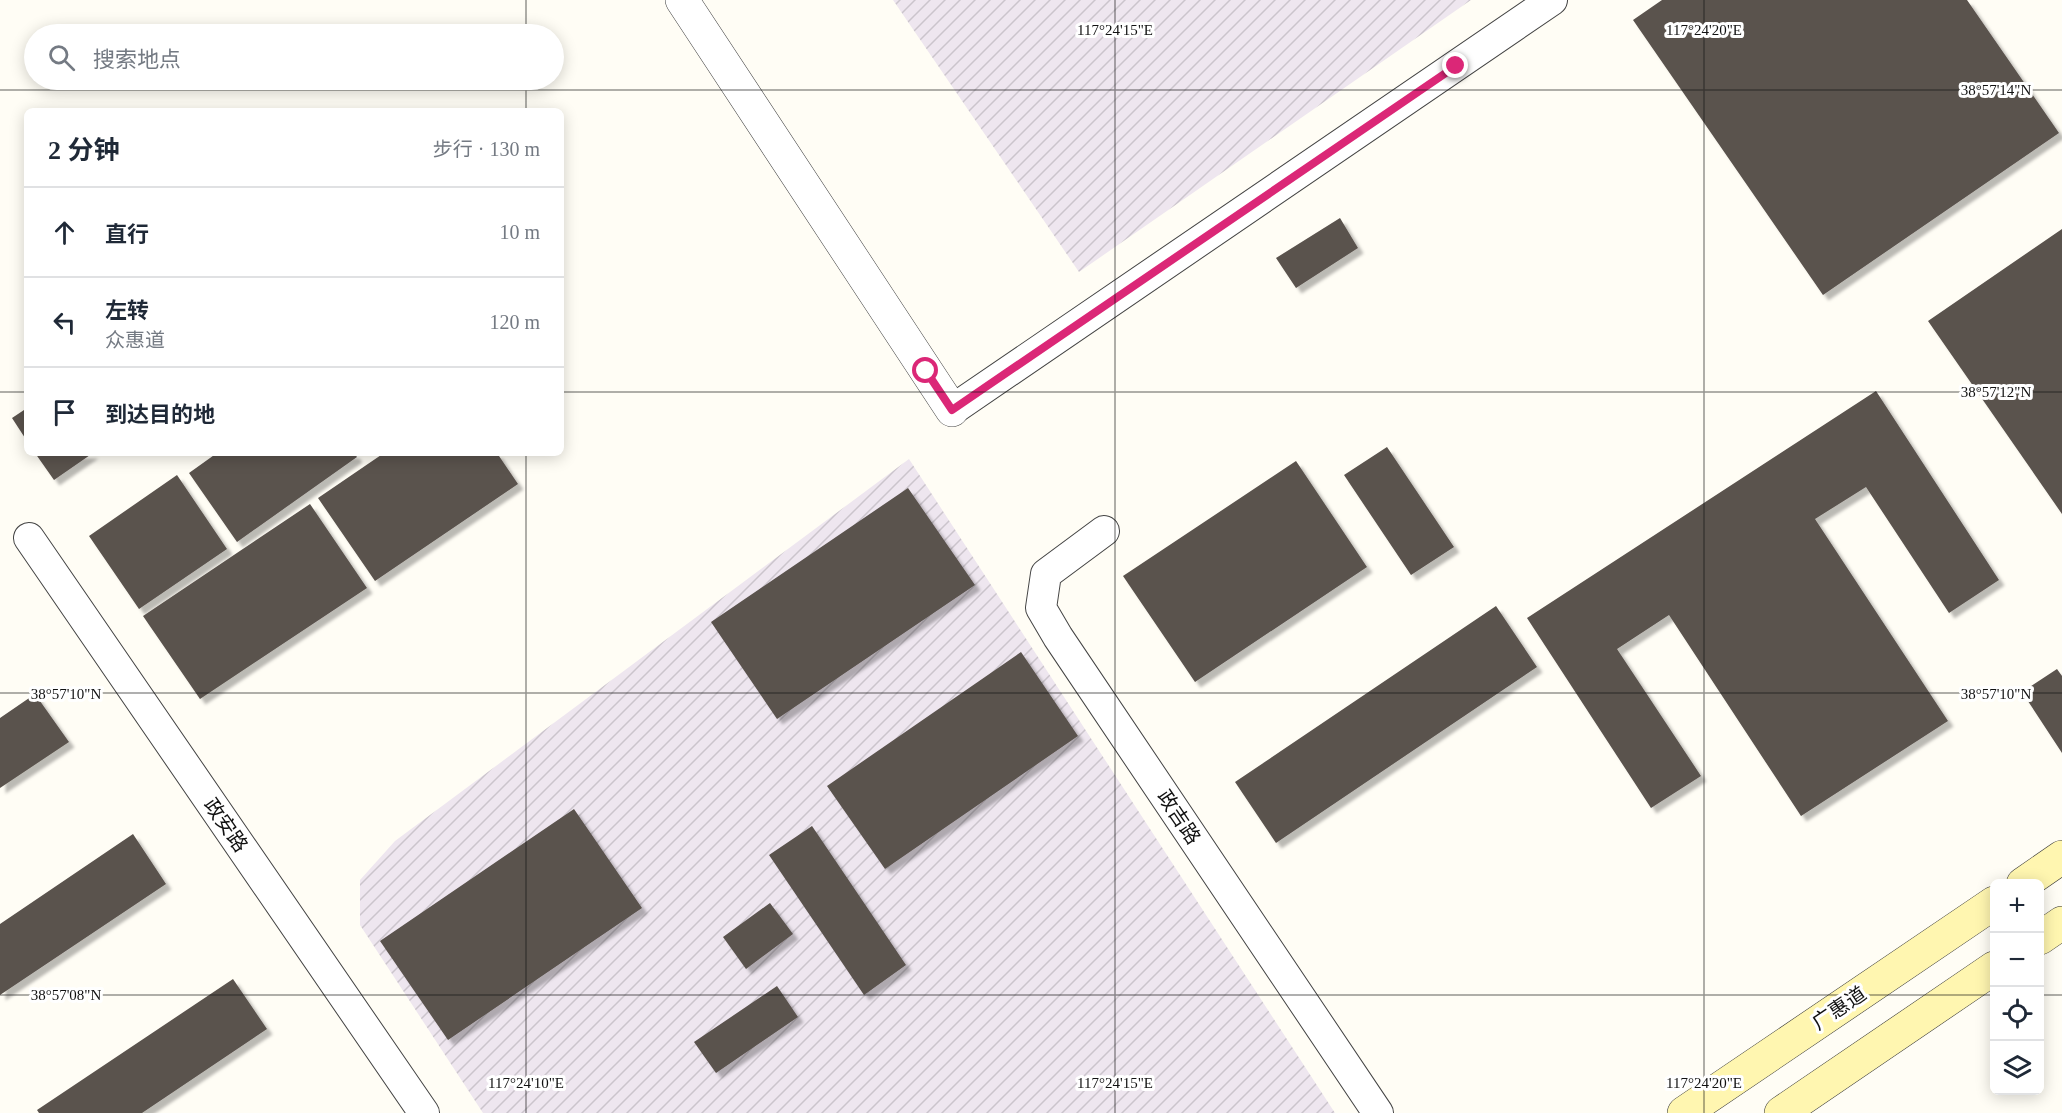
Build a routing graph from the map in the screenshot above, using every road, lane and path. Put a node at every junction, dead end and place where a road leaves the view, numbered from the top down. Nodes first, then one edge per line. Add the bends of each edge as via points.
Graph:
1 (682, 0) edge
2 (1552, 0) edge
3 (952, 410) joint
4 (1104, 531) dead end
5 (29, 538) dead end
6 (2062, 857) edge
7 (2030, 879) edge
8 (1990, 906) edge
9 (2062, 923) edge
10 (2044, 935) edge
11 (1990, 971) edge
12 (424, 1113) edge
13 (1378, 1113) edge
14 (1684, 1113) edge
15 (1781, 1113) edge

1 - 3 street
2 - 3 street
4 - 13 street, 政吉路 via 1046,574 1041,608
5 - 12 street, 政安路
6 - 7 main road
8 - 14 main road, 广惠道
9 - 10 main road
11 - 15 main road

